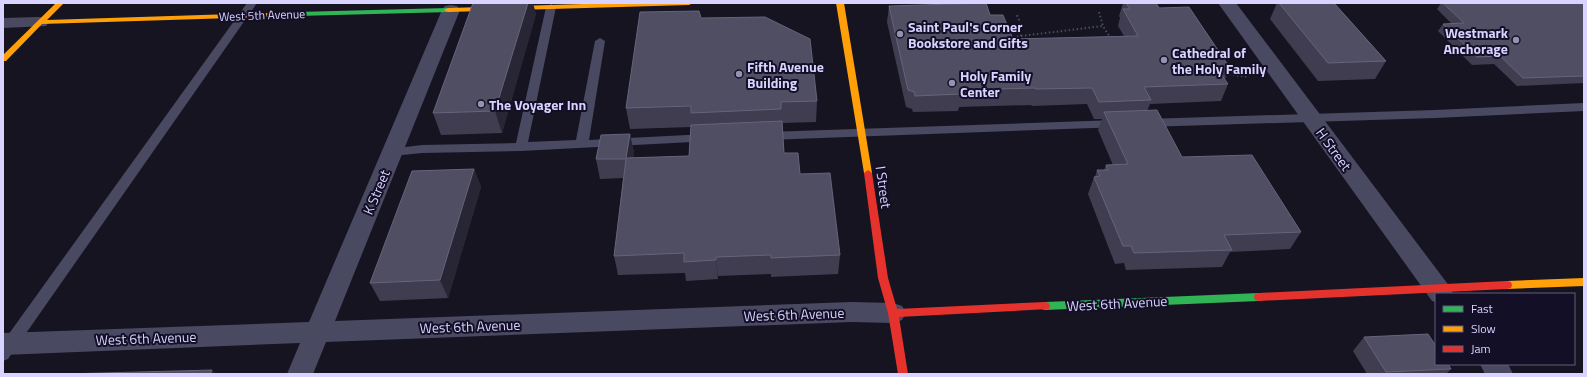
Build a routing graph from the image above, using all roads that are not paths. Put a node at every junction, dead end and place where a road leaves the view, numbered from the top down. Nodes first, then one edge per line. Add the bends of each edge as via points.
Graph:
1 (60, 3) edge
2 (252, 3) edge
3 (689, 3) edge
4 (840, 3) edge
5 (1227, 3) edge
6 (551, 7) junction
7 (460, 8) edge
8 (243, 16) junction
9 (40, 22) junction
10 (3, 23) edge
11 (600, 41) dead end
12 (3, 59) edge
13 (1584, 107) edge
14 (1310, 116) junction
15 (862, 134) junction
16 (756, 136) edge
17 (716, 138) edge
18 (582, 143) junction
19 (521, 147) junction
20 (393, 152) junction
21 (1584, 282) edge
22 (1439, 291) edge
23 (893, 313) junction
24 (317, 332) junction
25 (6, 347) edge
26 (1494, 365) edge
27 (300, 374) edge
28 (903, 374) edge
29 (1500, 374) edge

1 - 9 main road
2 - 8 lane
3 - 6 main road, West 5th Avenue
4 - 15 main road, I Street
5 - 14 street, H Street
6 - 7 main road, West 5th Avenue
6 - 19 lane
7 - 8 main road, West 5th Avenue
7 - 20 street, K Street
8 - 9 main road, West 5th Avenue
8 - 25 lane
9 - 10 street, West 5th Avenue
9 - 12 main road
11 - 18 lane
13 - 14 lane via 1435,114
14 - 15 lane
14 - 22 street, H Street
15 - 16 lane
15 - 23 main road, I Street via 883,278
17 - 18 lane
18 - 19 lane
19 - 20 lane
20 - 24 street, K Street
21 - 22 main road, West 6th Avenue
22 - 23 main road, West 6th Avenue
23 - 24 street, West 6th Avenue via 851,312
23 - 28 main road, I Street
24 - 25 street, West 6th Avenue
24 - 27 street, K Street
26 - 29 street

